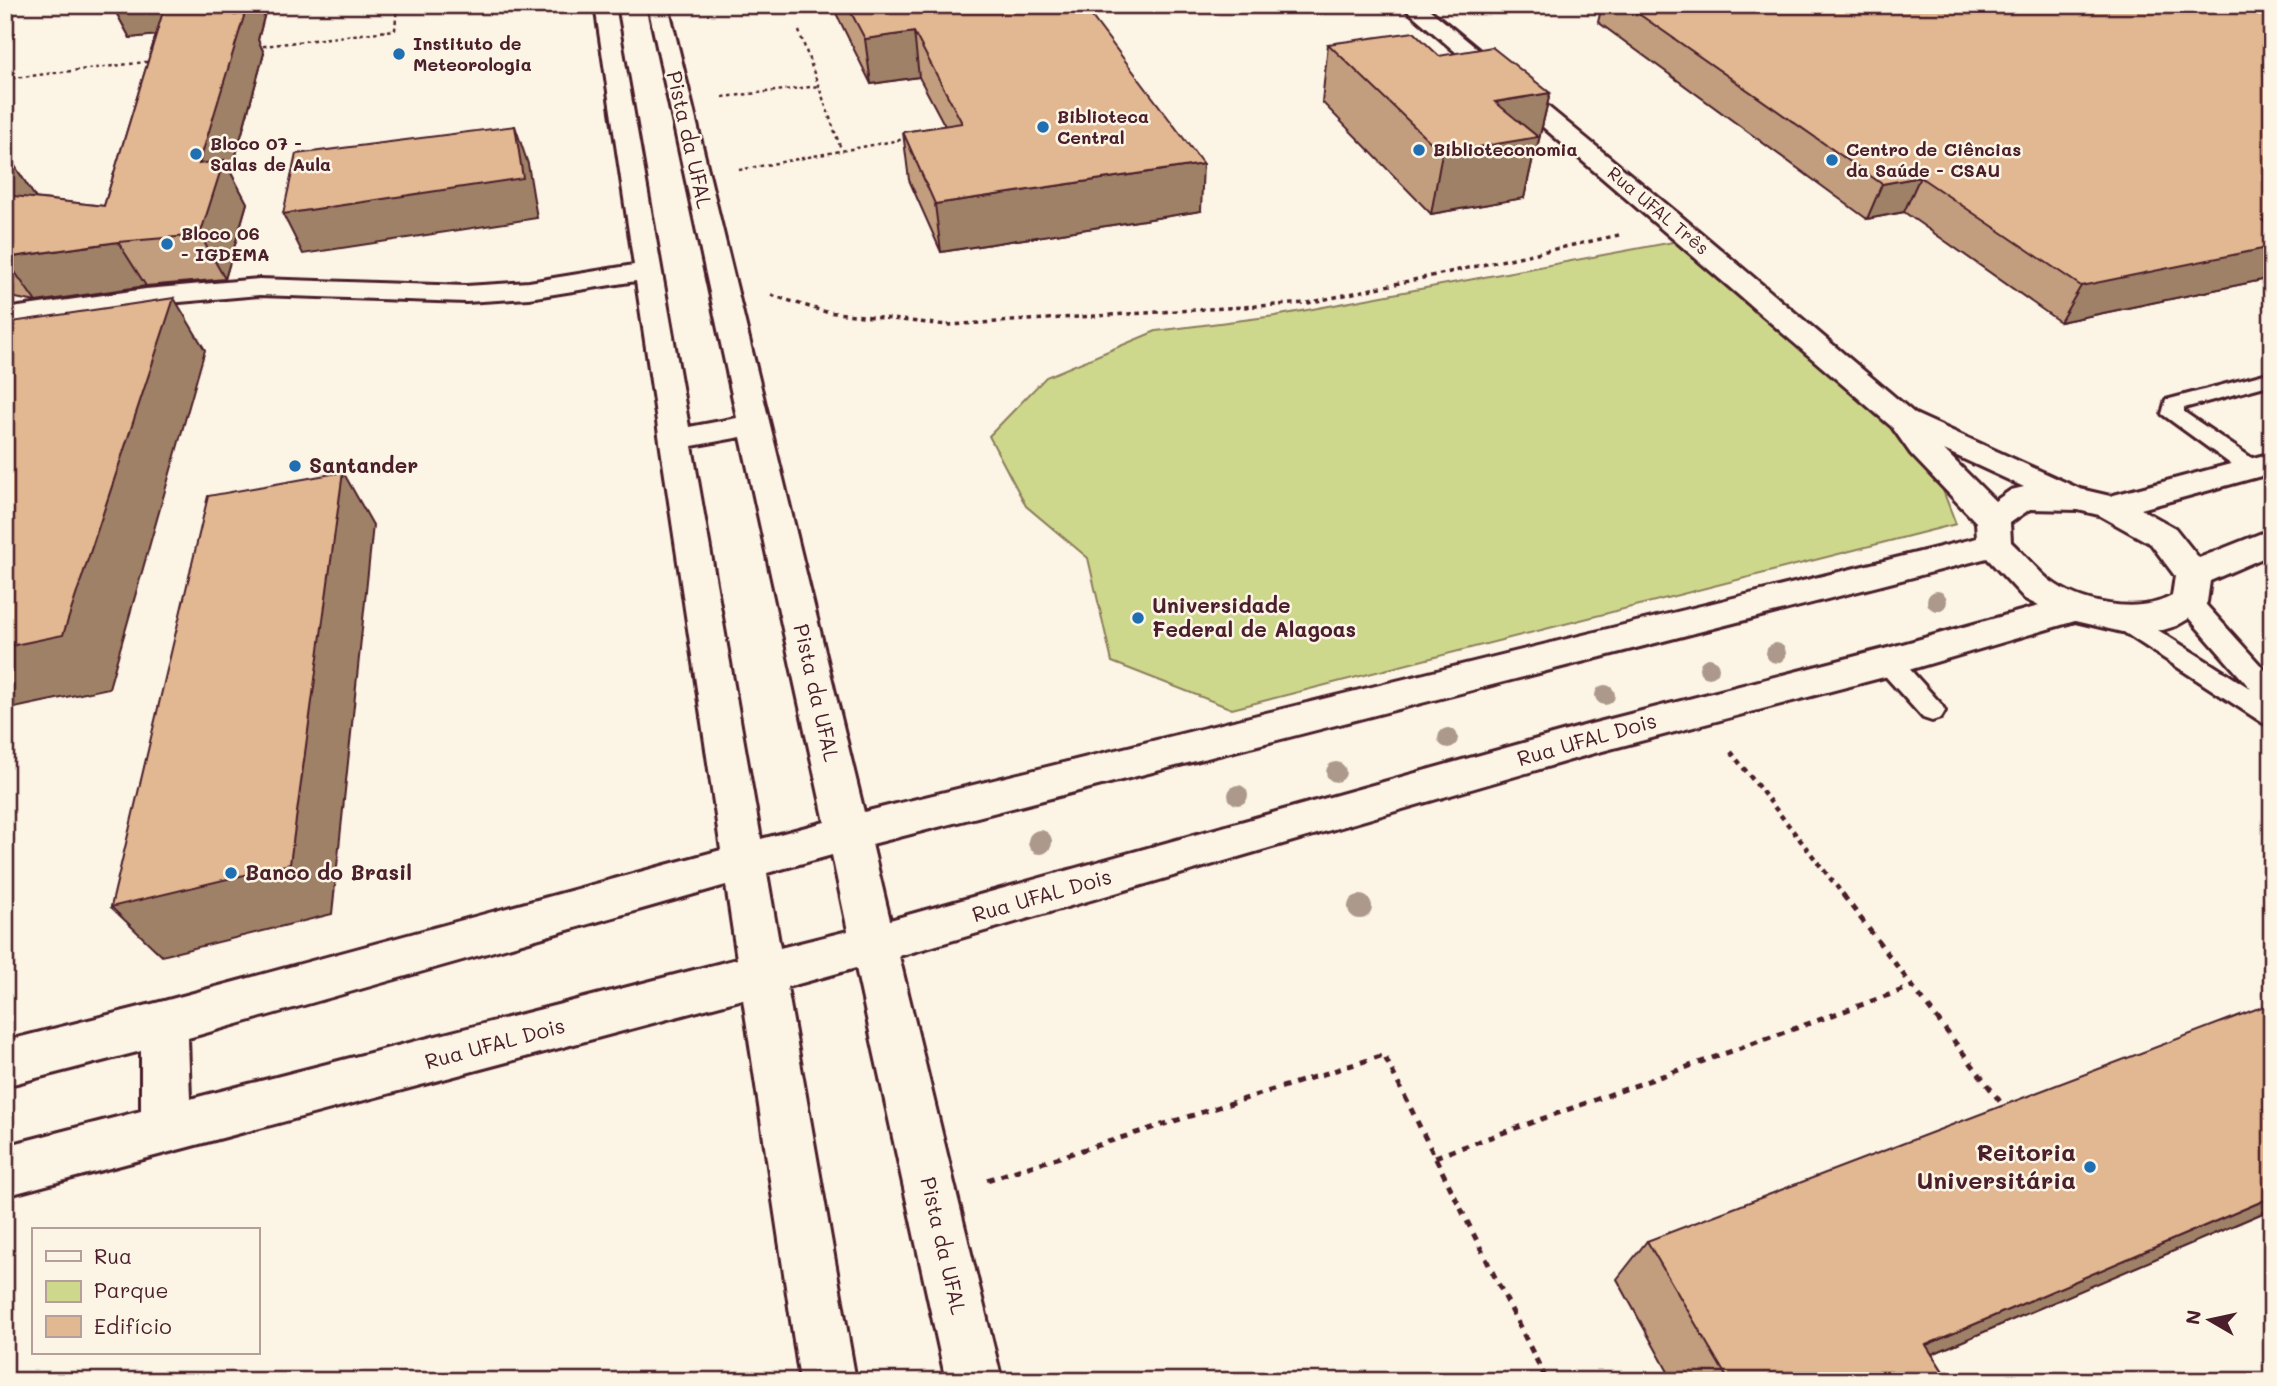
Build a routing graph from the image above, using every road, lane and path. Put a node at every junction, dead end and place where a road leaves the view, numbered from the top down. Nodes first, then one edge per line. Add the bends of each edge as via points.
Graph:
1 (397, 5) edge
2 (605, 5) edge
3 (658, 5) edge
4 (1410, 5) edge
5 (799, 31) dead end
6 (247, 49) dead end
7 (153, 61) edge
8 (5, 79) edge
9 (819, 86) junction
10 (680, 102) junction
11 (922, 136) edge
12 (842, 149) junction
13 (698, 178) junction
14 (1673, 223) junction
15 (648, 271) junction
16 (720, 278) junction
17 (5, 318) edge
18 (2272, 378) edge
19 (1903, 420) junction
20 (754, 425) junction
21 (676, 439) junction
22 (2261, 465) edge
23 (2094, 503) junction
24 (1994, 532) junction
25 (2272, 540) edge
26 (2191, 588) junction
27 (2075, 608) junction
28 (2122, 619) junction
29 (1888, 662) junction
30 (2272, 695) edge
31 (1698, 710) junction
32 (1932, 711) dead end
33 (2272, 716) edge
34 (848, 833) junction
35 (743, 861) junction
36 (874, 944) junction
37 (762, 974) junction
38 (1914, 986) junction
39 (164, 1023) junction
40 (5, 1064) edge
41 (2009, 1114) edge
42 (166, 1130) junction
43 (1435, 1157) junction
44 (5, 1171) edge
45 (932, 1198) junction
46 (828, 1381) edge
47 (974, 1381) edge
48 (1547, 1381) edge

1 - 6 path via 395,30
2 - 15 street
3 - 10 street, Pista da UFAL
4 - 14 street, Rua UFAL Três
5 - 9 path
7 - 8 path
9 - 10 path
9 - 12 path
10 - 13 street, Pista da UFAL
11 - 12 path
12 - 13 path
13 - 16 street, Pista da UFAL
14 - 16 path via 1308,303 947,325 826,312
14 - 19 street, Rua UFAL Três
15 - 17 street via 528,290 466,294 259,287 146,297
15 - 21 street
16 - 20 street, Pista da UFAL
18 - 22 lane via 2173,404 2173,414
19 - 23 street, Rua UFAL Três
19 - 24 street, Rua UFAL Três
20 - 21 street
20 - 34 street, Pista da UFAL
21 - 35 street
22 - 23 street
23 - 24 street via 2023,498
23 - 26 street, Rua UFAL Três via 2163,536
24 - 27 street, Rua UFAL Três via 2038,590
24 - 34 street
25 - 26 street
26 - 28 street, Rua UFAL Três via 2163,617
26 - 30 lane
27 - 28 street, Rua UFAL Três
27 - 29 street, Rua UFAL Dois
28 - 33 lane
29 - 31 street, Rua UFAL Dois
29 - 32 lane
31 - 36 street, Rua UFAL Dois
31 - 38 path
34 - 35 street
34 - 36 street, Pista da UFAL
35 - 37 street
35 - 39 street
36 - 37 street, Rua UFAL Dois
36 - 45 street, Pista da UFAL
37 - 42 street, Rua UFAL Dois
37 - 46 street
38 - 41 path
38 - 43 path
39 - 40 street
39 - 42 street
42 - 44 street, Rua UFAL Dois
43 - 45 path via 1384,1055
43 - 48 path
45 - 47 street, Pista da UFAL

